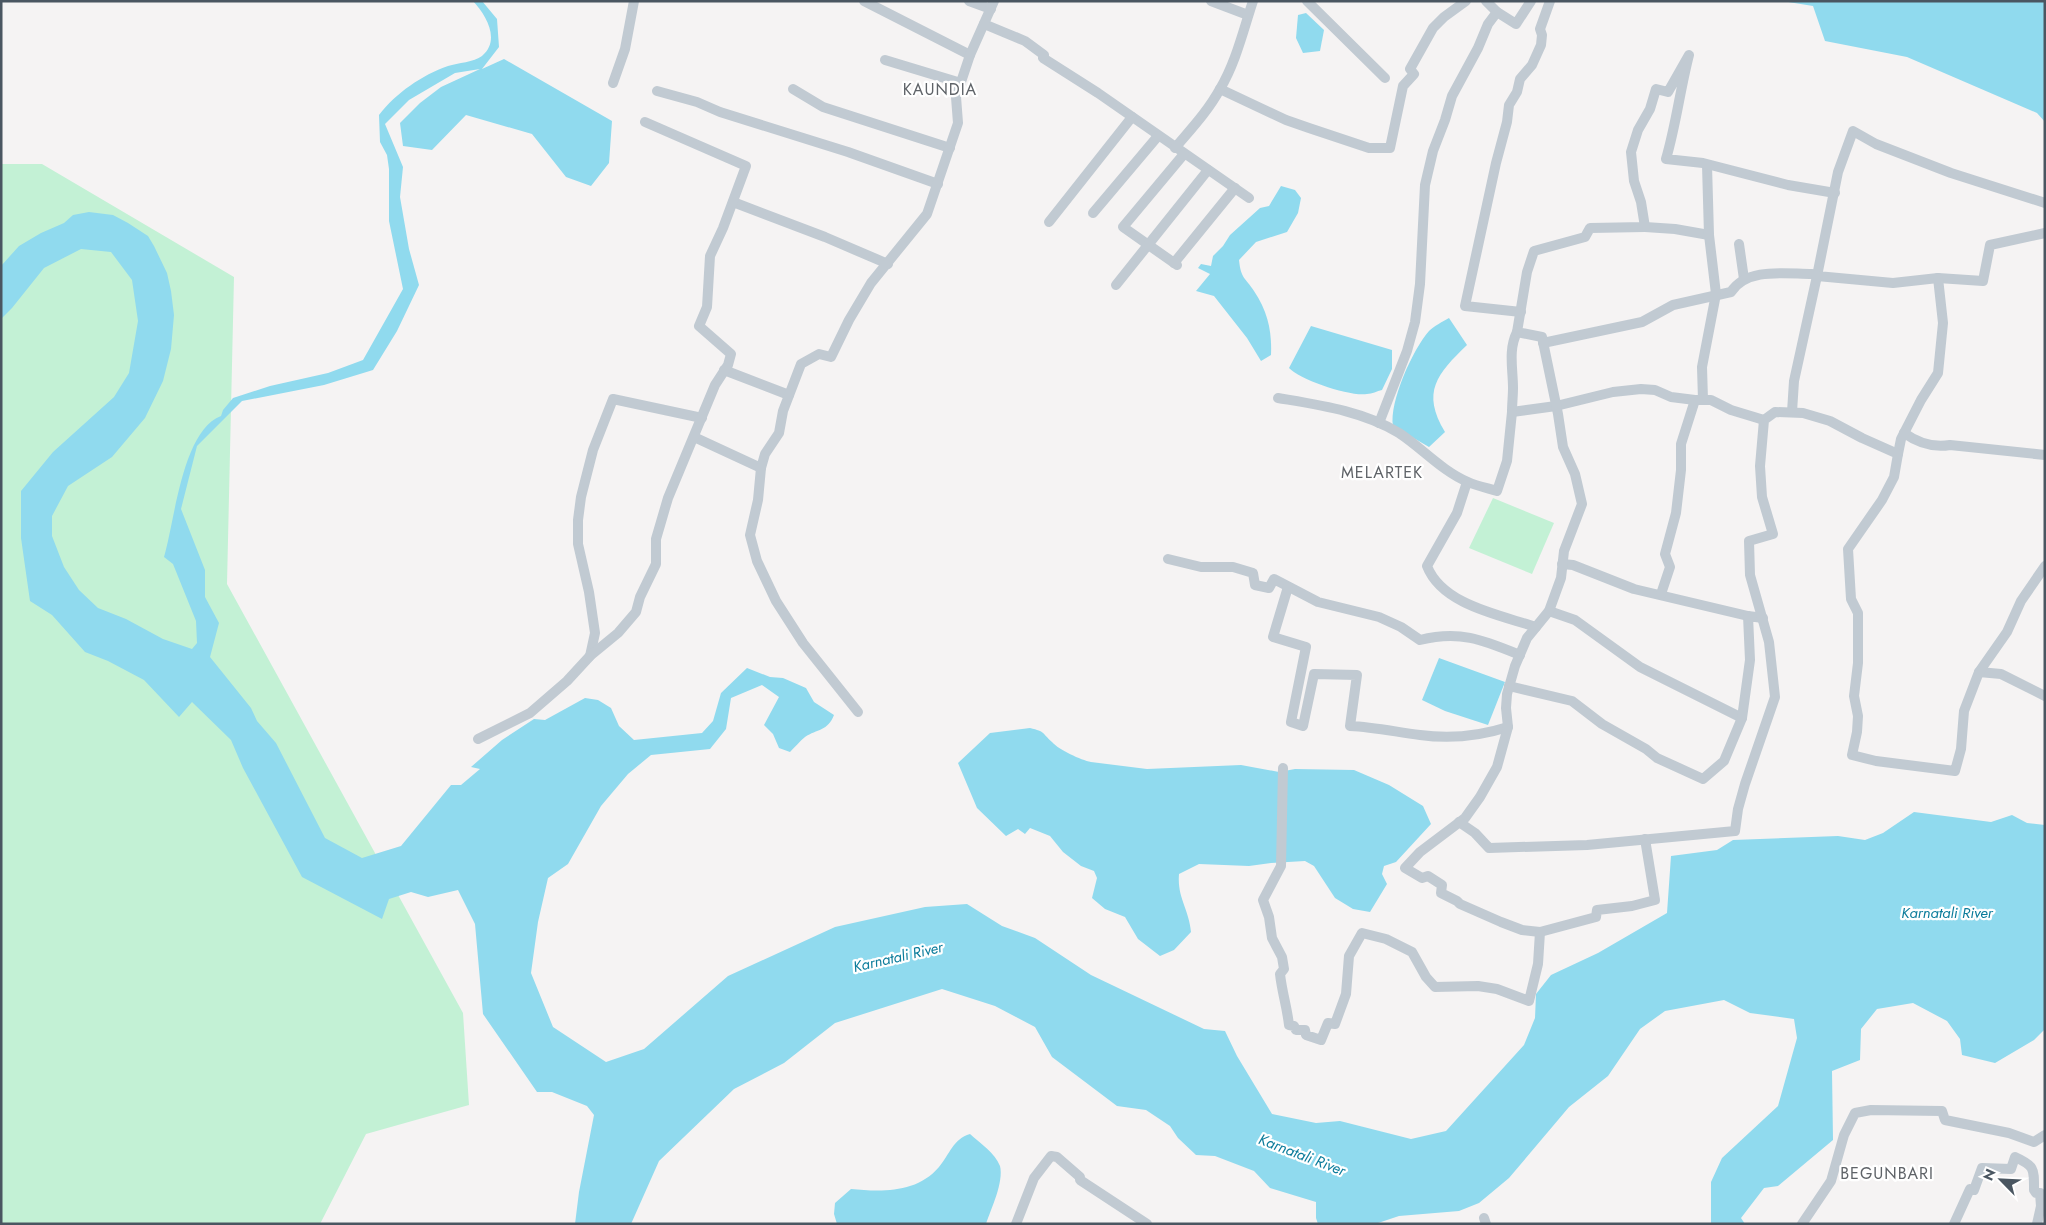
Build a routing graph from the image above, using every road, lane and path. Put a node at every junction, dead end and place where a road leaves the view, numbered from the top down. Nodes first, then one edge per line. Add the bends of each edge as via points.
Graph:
1 (634, 1) edge
2 (864, 1) edge
3 (969, 1) edge
4 (1253, 1) edge
5 (1307, 1) edge
6 (1466, 1) edge
7 (1486, 1) edge
8 (1532, 1) edge
9 (1550, 1) edge
10 (1214, 2) edge
11 (992, 5) edge
12 (1497, 12) junction
13 (1248, 15) junction
14 (984, 24) junction
15 (970, 55) junction
16 (885, 60) dead end
17 (1385, 78) dead end
18 (612, 83) dead end
19 (961, 83) junction
20 (793, 89) dead end
21 (1220, 89) junction
22 (657, 91) dead end
23 (1132, 117) junction
24 (644, 122) dead end
25 (1158, 136) junction
26 (950, 148) junction
27 (1174, 148) junction
28 (1184, 154) junction
29 (1708, 165) junction
30 (1208, 170) junction
31 (938, 184) junction
32 (1235, 188) junction
33 (1835, 192) junction
34 (1249, 198) dead end
35 (733, 202) junction
36 (2045, 203) edge
37 (1093, 213) dead end
38 (1049, 222) dead end
39 (1646, 227) junction
40 (2045, 233) edge
41 (1709, 235) junction
42 (1739, 244) dead end
43 (1148, 245) junction
44 (888, 264) junction
45 (1817, 276) junction
46 (1938, 278) junction
47 (1744, 279) junction
48 (1116, 285) dead end
49 (1716, 294) junction
50 (1521, 312) junction
51 (1517, 332) junction
52 (1543, 343) junction
53 (724, 370) junction
54 (789, 395) junction
55 (1278, 398) dead end
56 (1699, 400) junction
57 (1556, 406) junction
58 (1512, 412) junction
59 (1792, 412) junction
60 (702, 418) junction
61 (1764, 420) junction
62 (1378, 423) junction
63 (1904, 433) junction
64 (694, 437) junction
65 (1898, 454) junction
66 (2045, 455) edge
67 (761, 468) junction
68 (1467, 482) junction
69 (1168, 559) dead end
70 (1562, 564) junction
71 (2045, 566) edge
72 (1288, 587) junction
73 (1661, 594) junction
74 (1549, 611) junction
75 (1748, 616) junction
76 (1762, 618) junction
77 (1536, 627) junction
78 (1520, 655) junction
79 (590, 656) junction
80 (1979, 672) junction
81 (1509, 686) junction
82 (2045, 696) edge
83 (858, 712) dead end
84 (1742, 718) junction
85 (1508, 727) junction
86 (478, 739) dead end
87 (1283, 768) dead end
88 (1459, 822) junction
89 (1645, 839) junction
90 (1540, 932) junction
91 (2045, 1135) edge
92 (1016, 1224) edge
93 (1147, 1224) edge
94 (1802, 1224) edge
95 (1954, 1224) edge
96 (2037, 1224) edge

1 - 18 street via 625,49
2 - 15 street
3 - 11 street
4 - 13 street
5 - 17 street
6 - 21 street via 1433,28 1410,69 1414,74 1403,86 1390,148 1369,148 1309,128
7 - 12 street
8 - 12 street via 1516,24
9 - 50 street via 1540,29 1541,45 1532,65 1520,79 1509,105 1508,122 1496,163 1466,306
10 - 13 street
11 - 14 street
12 - 62 street via 1452,96 1433,151 1425,184 1415,322
13 - 21 street
14 - 15 street
14 - 23 street via 1025,41 1044,55 1043,58
15 - 19 street
16 - 19 street
19 - 26 street via 956,97 958,122
20 - 26 street via 822,107
21 - 27 street via 1198,122
22 - 31 street
23 - 25 street
23 - 38 street
24 - 35 street via 746,166
25 - 27 street
25 - 37 street
26 - 31 street
27 - 28 street
28 - 30 street
28 - 43 street via 1123,227
29 - 33 street via 1788,186
29 - 39 street via 1666,159 1689,55 1668,92 1656,89 1631,152 1634,181
29 - 41 street
30 - 32 street
30 - 43 street
31 - 44 street via 928,214
32 - 34 street
32 - 43 street via 1176,264
33 - 36 street via 1838,172 1853,131 1876,144 1951,173
33 - 45 street
35 - 44 street
35 - 53 street via 710,256 707,307 700,326 731,354
39 - 41 street
39 - 50 street via 1590,228 1585,237 1534,251
40 - 46 street via 1990,245 1983,281
41 - 49 street
42 - 47 street
43 - 48 street
44 - 54 street via 849,320 832,357 819,354 801,364
45 - 46 street via 1893,284
45 - 47 street via 1773,273
45 - 59 street via 1794,381
46 - 63 street via 1943,323 1938,373
47 - 49 street via 1731,292
49 - 52 street via 1673,305 1642,322
49 - 56 street
50 - 51 street
51 - 52 street via 1542,337
51 - 58 street via 1511,357
52 - 57 street
53 - 54 street
53 - 60 street
54 - 67 street via 779,433 765,454
55 - 62 street via 1365,416
56 - 57 street via 1641,389 1613,392
56 - 61 street via 1711,400
56 - 73 street via 1681,444 1676,513 1665,554 1670,567
57 - 58 street
57 - 70 street via 1563,447 1575,474 1582,504
58 - 68 street via 1507,461 1497,491
59 - 61 street via 1774,412
59 - 65 street via 1830,421
60 - 64 street
60 - 79 street via 613,399 593,450 578,520 578,544 595,632
61 - 76 street via 1760,466 1762,497 1773,534 1749,541 1750,575
62 - 68 street via 1399,433
63 - 65 street
63 - 66 street via 1924,444 1938,447 1950,445
64 - 67 street
64 - 79 street via 668,498 656,539 656,564 636,612 618,633
65 - 80 street via 1894,477 1882,500 1848,549 1851,598 1858,612 1854,696 1858,716 1852,755 1955,771 1961,749 1964,710
67 - 83 street via 750,535 756,561 776,601 803,643
68 - 77 street via 1457,513 1428,566 1431,575 1446,592 1463,602
69 - 72 street via 1201,566 1233,567 1253,573 1255,585 1269,588 1274,579
70 - 73 street via 1573,565 1634,589
70 - 74 street
71 - 80 street via 2021,601 2007,632
72 - 78 street via 1318,602 1379,617 1420,640 1440,635 1464,636
72 - 85 street via 1273,637 1306,647 1291,722 1303,726 1314,674 1357,675 1350,726 1421,735 1465,736
73 - 75 street
74 - 77 street
74 - 84 street via 1575,620 1640,667
75 - 76 street
75 - 84 street via 1750,660
76 - 89 street via 1770,642 1776,697 1745,784 1735,831
77 - 78 street
78 - 81 street
79 - 86 street via 530,713
80 - 82 street via 2002,674
81 - 84 street via 1572,701 1657,758 1703,779 1724,762
81 - 85 street
85 - 88 street via 1497,767 1480,797
87 - 90 street via 1281,866 1263,900 1272,938 1282,957 1284,969 1280,974 1289,1026 1305,1030 1306,1035 1321,1040 1330,1022 1335,1024 1346,994 1349,956 1362,933 1386,939 1412,952 1435,987 1478,986 1529,1001 1538,964
88 - 89 street via 1489,848 1587,845
88 - 90 street via 1405,868 1442,885 1441,893 1460,904 1522,930
89 - 90 street via 1655,900 1597,910 1596,917
91 - 94 street via 2034,1142 2009,1133 1945,1120 1942,1111 1855,1112 1844,1135 1831,1181
92 - 93 street via 1034,1178 1051,1156 1057,1156 1080,1176 1080,1180
95 - 96 street via 1966,1195 1970,1189 1974,1190 1982,1168 2011,1169 2015,1157 2034,1170 2034,1190 2040,1194 2041,1206

